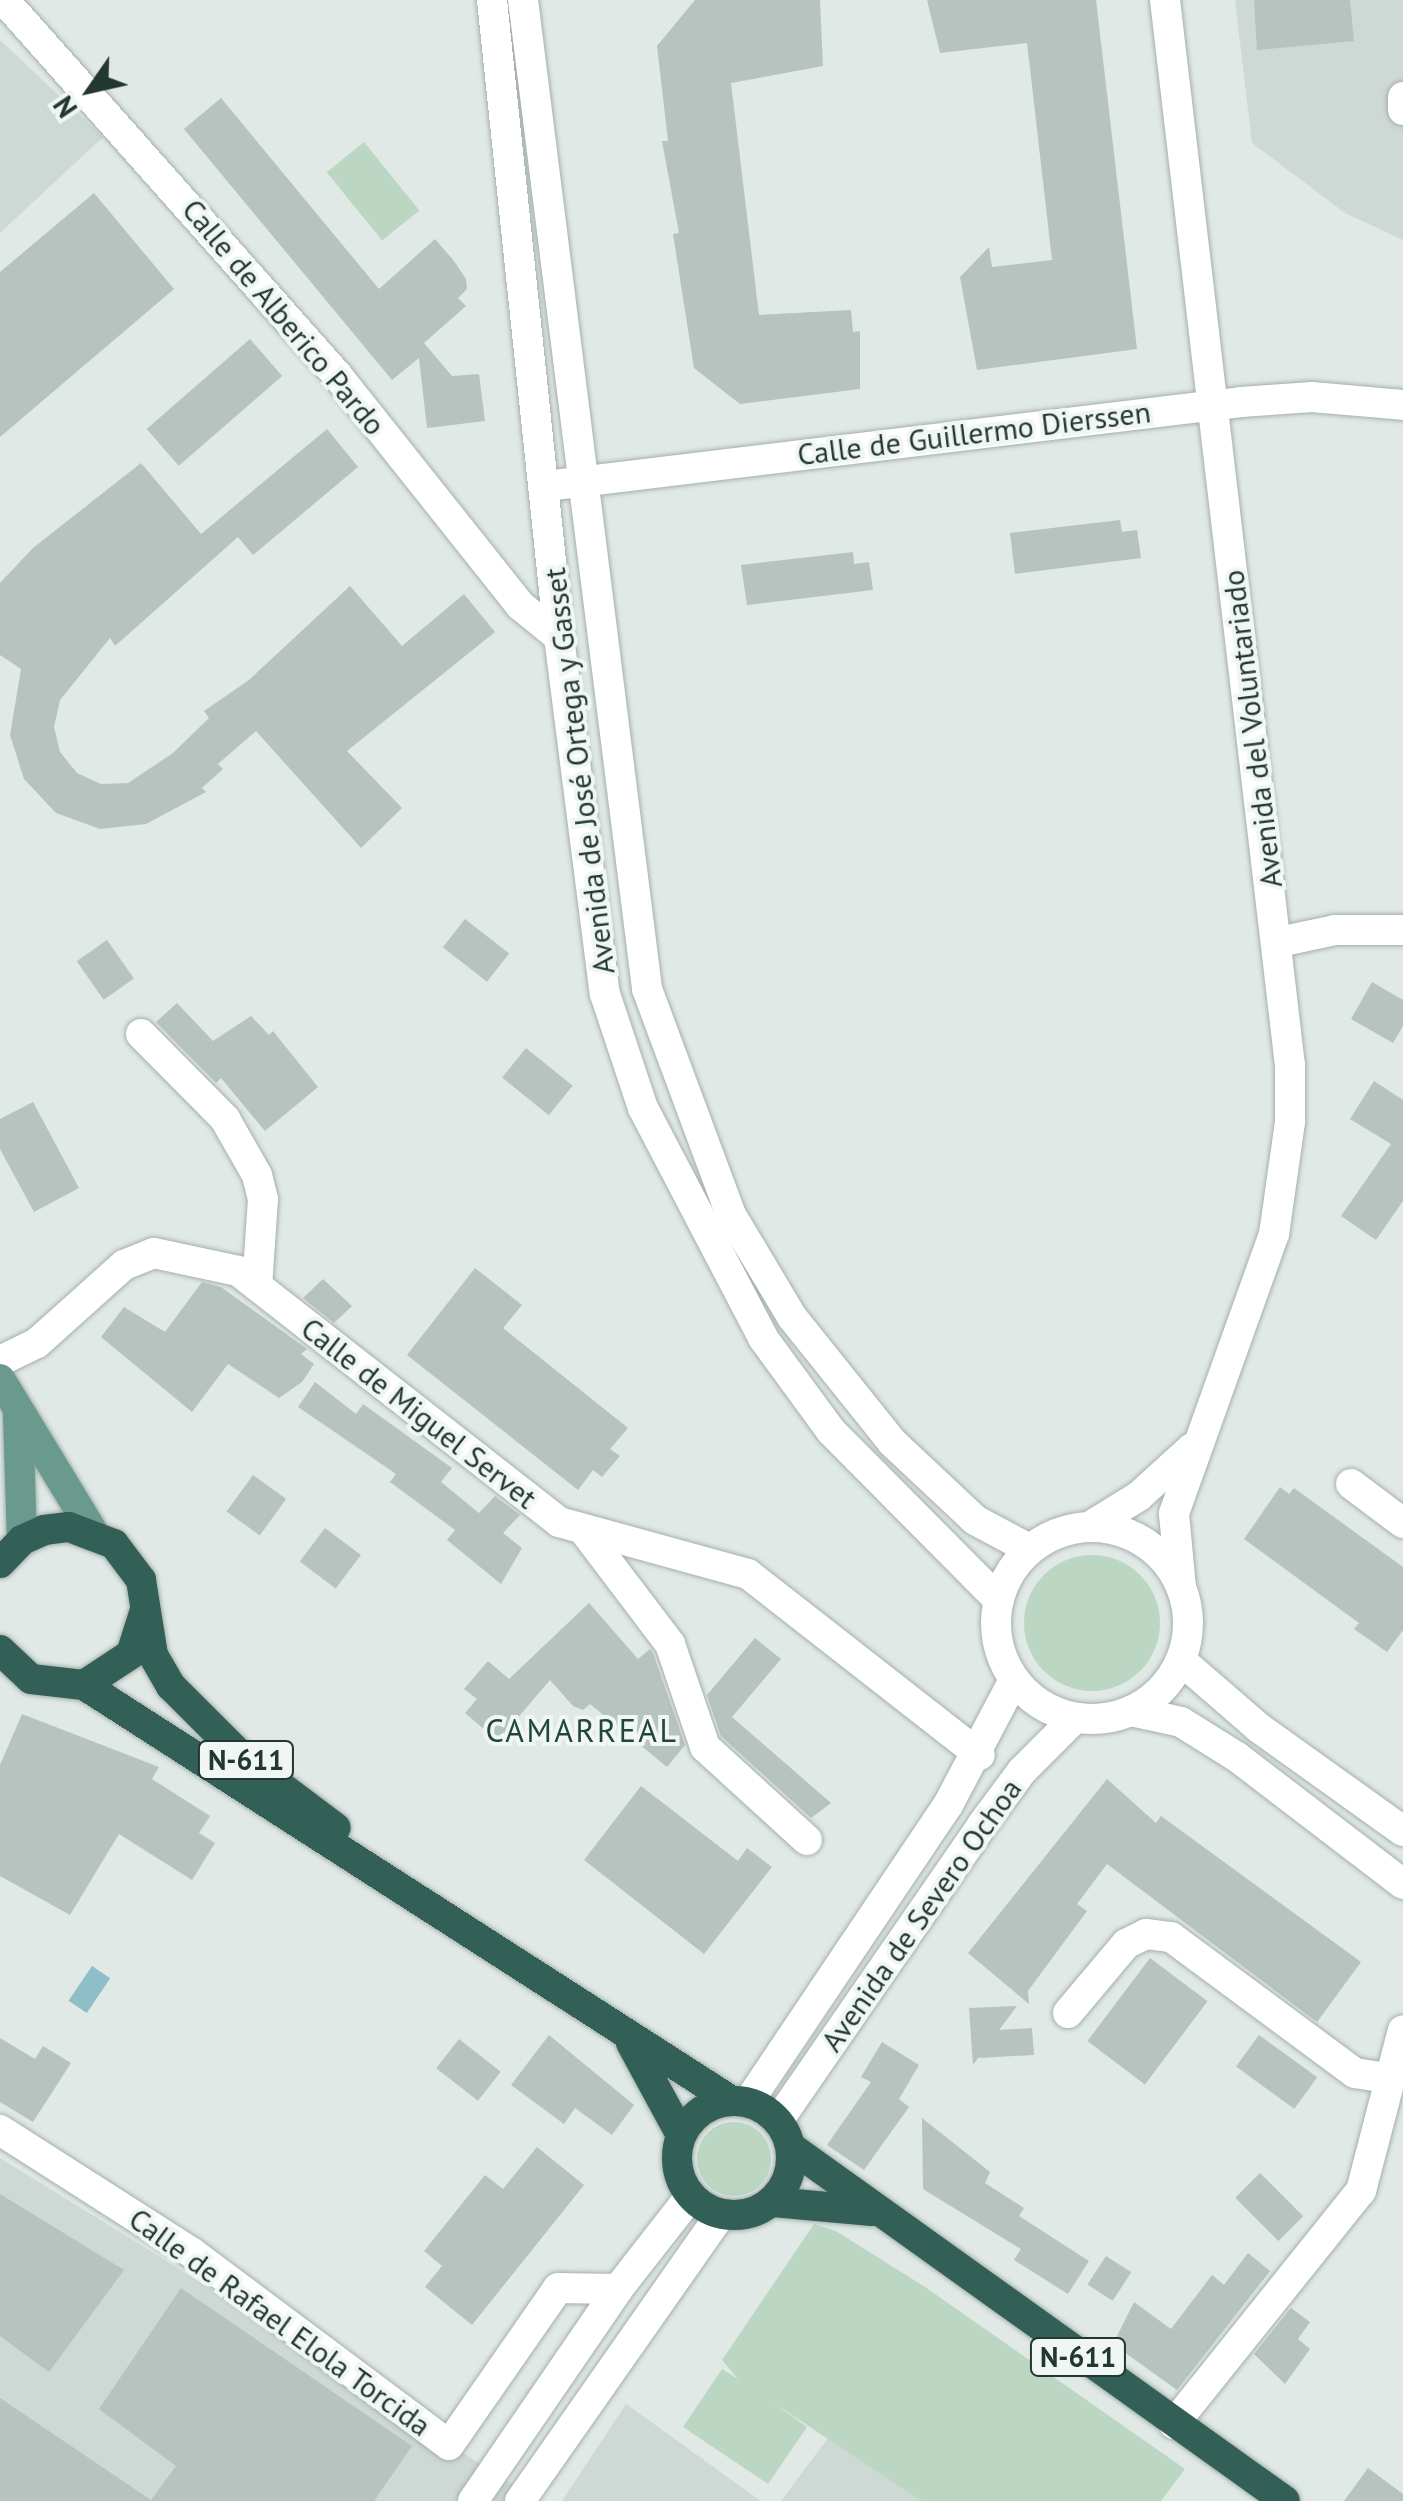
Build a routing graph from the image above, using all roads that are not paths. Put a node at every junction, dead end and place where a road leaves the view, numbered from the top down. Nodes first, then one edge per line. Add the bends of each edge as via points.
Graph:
1 (4, 0) edge
2 (492, 0) edge
3 (523, 0) edge
4 (1165, 0) edge
5 (1403, 97) edge
6 (1403, 110) edge
7 (1215, 405) junction
8 (1403, 405) edge
9 (582, 482) junction
10 (546, 486) junction
11 (559, 637) junction
12 (1403, 930) edge
13 (1279, 942) junction
14 (141, 1034) dead end
15 (258, 1286) junction
16 (0, 1361) edge
17 (6, 1396) edge
18 (1194, 1446) junction
19 (1351, 1484) dead end
20 (1403, 1523) edge
21 (1089, 1526) junction
22 (92, 1532) junction
23 (585, 1532) junction
24 (22, 1540) junction
25 (1030, 1549) junction
26 (0, 1562) edge
27 (1180, 1587) junction
28 (998, 1599) junction
29 (145, 1600) junction
30 (3, 1658) edge
31 (1184, 1663) junction
32 (1014, 1680) junction
33 (84, 1684) junction
34 (1132, 1711) junction
35 (1075, 1718) junction
36 (980, 1755) junction
37 (1403, 1830) edge
38 (807, 1840) dead end
39 (399, 1882) junction
40 (1403, 1884) edge
41 (1068, 2013) dead end
42 (1403, 2030) edge
43 (630, 2041) junction
44 (1387, 2078) junction
45 (738, 2100) junction
46 (0, 2130) edge
47 (785, 2134) junction
48 (681, 2136) junction
49 (690, 2196) junction
50 (774, 2202) junction
51 (872, 2211) junction
52 (720, 2215) junction
53 (618, 2289) junction
54 (1174, 2424) junction
55 (474, 2501) edge
56 (520, 2501) edge
57 (1285, 2501) edge

1 - 11 street, Calle de Alberico Pardo via 337,375 521,606
2 - 10 street, Avenida de José Ortega y Gasset
3 - 9 street, Avenida de José Ortega y Gasset
4 - 7 street, Avenida del Voluntariado
5 - 6 street
7 - 8 street, Calle de Guillermo Dierssen via 1312,397
7 - 9 street, Calle de Guillermo Dierssen
7 - 13 street, Avenida del Voluntariado
9 - 10 street, Calle de Guillermo Dierssen
9 - 25 street, Avenida de José Ortega y Gasset via 647,990 712,1170 792,1317 860,1408 974,1520
10 - 11 street, Avenida de José Ortega y Gasset
11 - 28 street, Avenida de José Ortega y Gasset via 606,994 643,1108 698,1221 796,1387 879,1483
12 - 13 street via 1335,930
13 - 18 street, Avenida del Voluntariado via 1290,1122 1274,1234 1228,1377
14 - 15 street via 224,1119 257,1175 263,1199
15 - 16 street, Calle de Miguel Servet via 224,1266 154,1254 124,1264 37,1344
15 - 23 street, Calle de Miguel Servet via 560,1522
17 - 22 main road via 59,1468
17 - 24 main road
18 - 21 street, Avenida del Voluntariado via 1139,1496
18 - 27 street, Avenida del Voluntariado via 1174,1514
19 - 20 street
21 - 25 street
21 - 27 street via 1144,1542
22 - 24 highway via 69,1527
22 - 29 highway, N-611 via 130,1560
23 - 36 street, Calle de Miguel Servet via 748,1574
23 - 38 street, Calle de Miguel Servet via 670,1644 705,1747
24 - 26 highway
25 - 28 street
27 - 31 street via 1188,1626
28 - 32 street via 997,1639
29 - 33 highway via 130,1654
29 - 39 highway, N-611 via 154,1655 193,1713
30 - 33 highway, N-611 via 57,1686
31 - 34 street
31 - 37 street via 1258,1728
32 - 35 street via 1041,1704
32 - 36 street, Avenida de Severo Ochoa
33 - 39 highway, N-611
34 - 35 street
34 - 40 street via 1182,1722 1237,1757
35 - 47 street, Avenida de Severo Ochoa via 982,1824
36 - 45 street, Avenida de Severo Ochoa
39 - 43 highway, N-611
41 - 44 street via 1126,1944 1146,1934 1171,1936 1355,2073
42 - 44 street
43 - 45 highway, N-611
43 - 48 highway, N-611
44 - 54 street via 1379,2137 1360,2191
45 - 47 highway, N-611
45 - 48 highway via 694,2118
46 - 53 street, Calle de Rafael Elola Torcida via 191,2252 448,2445 558,2288
47 - 50 highway via 789,2178
47 - 51 highway, N-611
48 - 49 highway, N-611 via 680,2178
49 - 52 highway
49 - 53 street
50 - 51 highway, N-611
50 - 52 highway, N-611 via 748,2215
51 - 54 highway, N-611
52 - 56 street
53 - 55 street
54 - 57 highway, N-611

